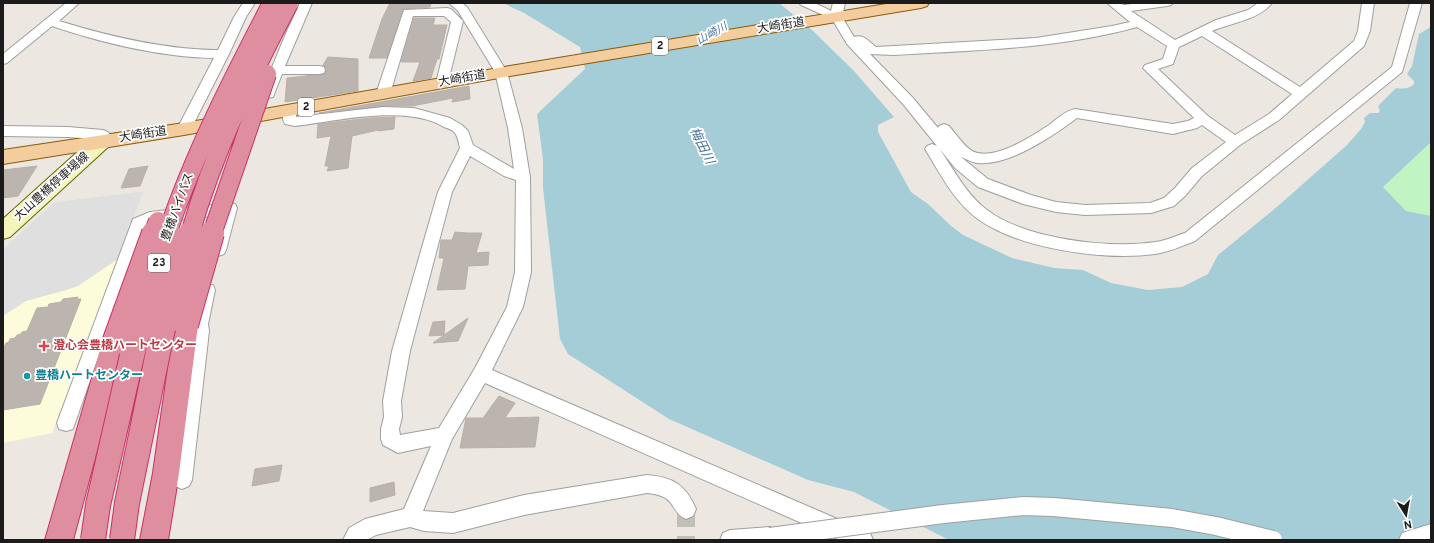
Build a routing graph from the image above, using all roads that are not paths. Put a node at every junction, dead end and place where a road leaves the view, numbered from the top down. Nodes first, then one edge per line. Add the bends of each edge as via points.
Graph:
1 (73, 3) edge
2 (250, 3) edge
3 (281, 3) edge
4 (306, 3) edge
5 (455, 3) edge
6 (805, 3) edge
7 (921, 3) edge
8 (1166, 3) edge
9 (1266, 3) edge
10 (1368, 3) edge
11 (1416, 3) edge
12 (1118, 6) edge
13 (838, 14) edge
14 (51, 22) junction
15 (1139, 23) junction
16 (1203, 31) junction
17 (1174, 45) junction
18 (223, 54) junction
19 (3, 60) edge
20 (277, 70) junction
21 (319, 70) dead end
22 (506, 72) junction
23 (442, 83) junction
24 (1300, 93) junction
25 (383, 94) junction
26 (908, 101) junction
27 (290, 110) junction
28 (260, 116) junction
29 (1203, 119) junction
30 (184, 129) junction
31 (3, 131) edge
32 (102, 142) junction
33 (1235, 142) junction
34 (467, 148) junction
35 (932, 149) dead end
36 (3, 157) edge
37 (523, 177) junction
38 (230, 208) junction
39 (3, 232) edge
40 (481, 373) junction
41 (66, 423) dead end
42 (445, 435) junction
43 (182, 480) dead end
44 (686, 509) tunnel mouth
45 (410, 516) junction
46 (1431, 534) edge
47 (59, 540) edge
48 (93, 540) edge
49 (122, 540) edge
50 (154, 540) edge
51 (353, 540) edge
52 (730, 540) edge
53 (863, 540) edge
54 (1273, 540) edge
55 (1409, 540) edge

1 - 14 street
2 - 18 street via 240,17
3 - 47 highway, 23, bridge via 248,27 198,124 146,251 114,342
3 - 48 highway, 豊橋バイパス / 23, bridge via 240,64 201,146 168,232 136,338 98,505
3 - 49 highway, 豊橋バイパス / 23, bridge via 222,146 192,228 162,333 127,503
3 - 50 highway, bridge via 283,32 236,160 186,325 166,473
4 - 20 street
5 - 22 street via 465,12
6 - 13 street
7 - 13 main road, 大崎街道 / 2
8 - 12 street
9 - 16 street via 1252,12
10 - 24 street via 1360,43
11 - 35 street via 1398,69 1190,237 1161,247 1099,249 1060,245 1027,237 997,223 968,202
12 - 15 street
13 - 15 street via 873,51 1036,42 1113,30
13 - 22 main road, 大崎街道 / 2 via 810,21
13 - 26 street via 851,41
14 - 18 street via 120,42 201,55
14 - 19 street
15 - 17 street
16 - 17 street
16 - 24 street
17 - 29 street via 1169,61 1149,68
18 - 30 street
20 - 21 street
20 - 28 street
22 - 23 main road, 大崎街道 / 2
22 - 37 street
23 - 25 main road, 大崎街道 / 2
23 - 25 street via 457,21 447,12 408,13
24 - 33 street via 1274,117
25 - 27 main road, 大崎街道 / 2
26 - 29 street via 933,119 968,155 980,159 1019,150 1075,113 1173,129 1192,125
26 - 33 street via 960,165 983,183 1028,200 1056,207 1085,210 1151,208 1169,202 1197,172
27 - 28 main road, 大崎街道 / 2
27 - 34 street via 289,119 295,122 383,111 414,112 445,121 457,128 461,131
28 - 30 main road, 大崎街道 / 2
28 - 38 street
29 - 33 street
30 - 32 main road, 大崎街道 / 2
31 - 32 street via 103,135
32 - 36 main road, 大崎街道 / 2
32 - 39 street, 大山豊橋停車場線
34 - 37 street
34 - 42 street via 445,192 401,351 392,400 390,440 398,444
37 - 40 street via 523,272 515,307
38 - 41 street via 150,218 138,222
38 - 43 street via 200,324
40 - 42 street
40 - 53 street
42 - 45 street
44 - 45 street via 681,498 671,489 658,484 647,484 524,505 453,524 424,521
45 - 51 street via 372,526 356,535
46 - 55 street
52 - 54 street, bridge via 1023,506 1172,518

